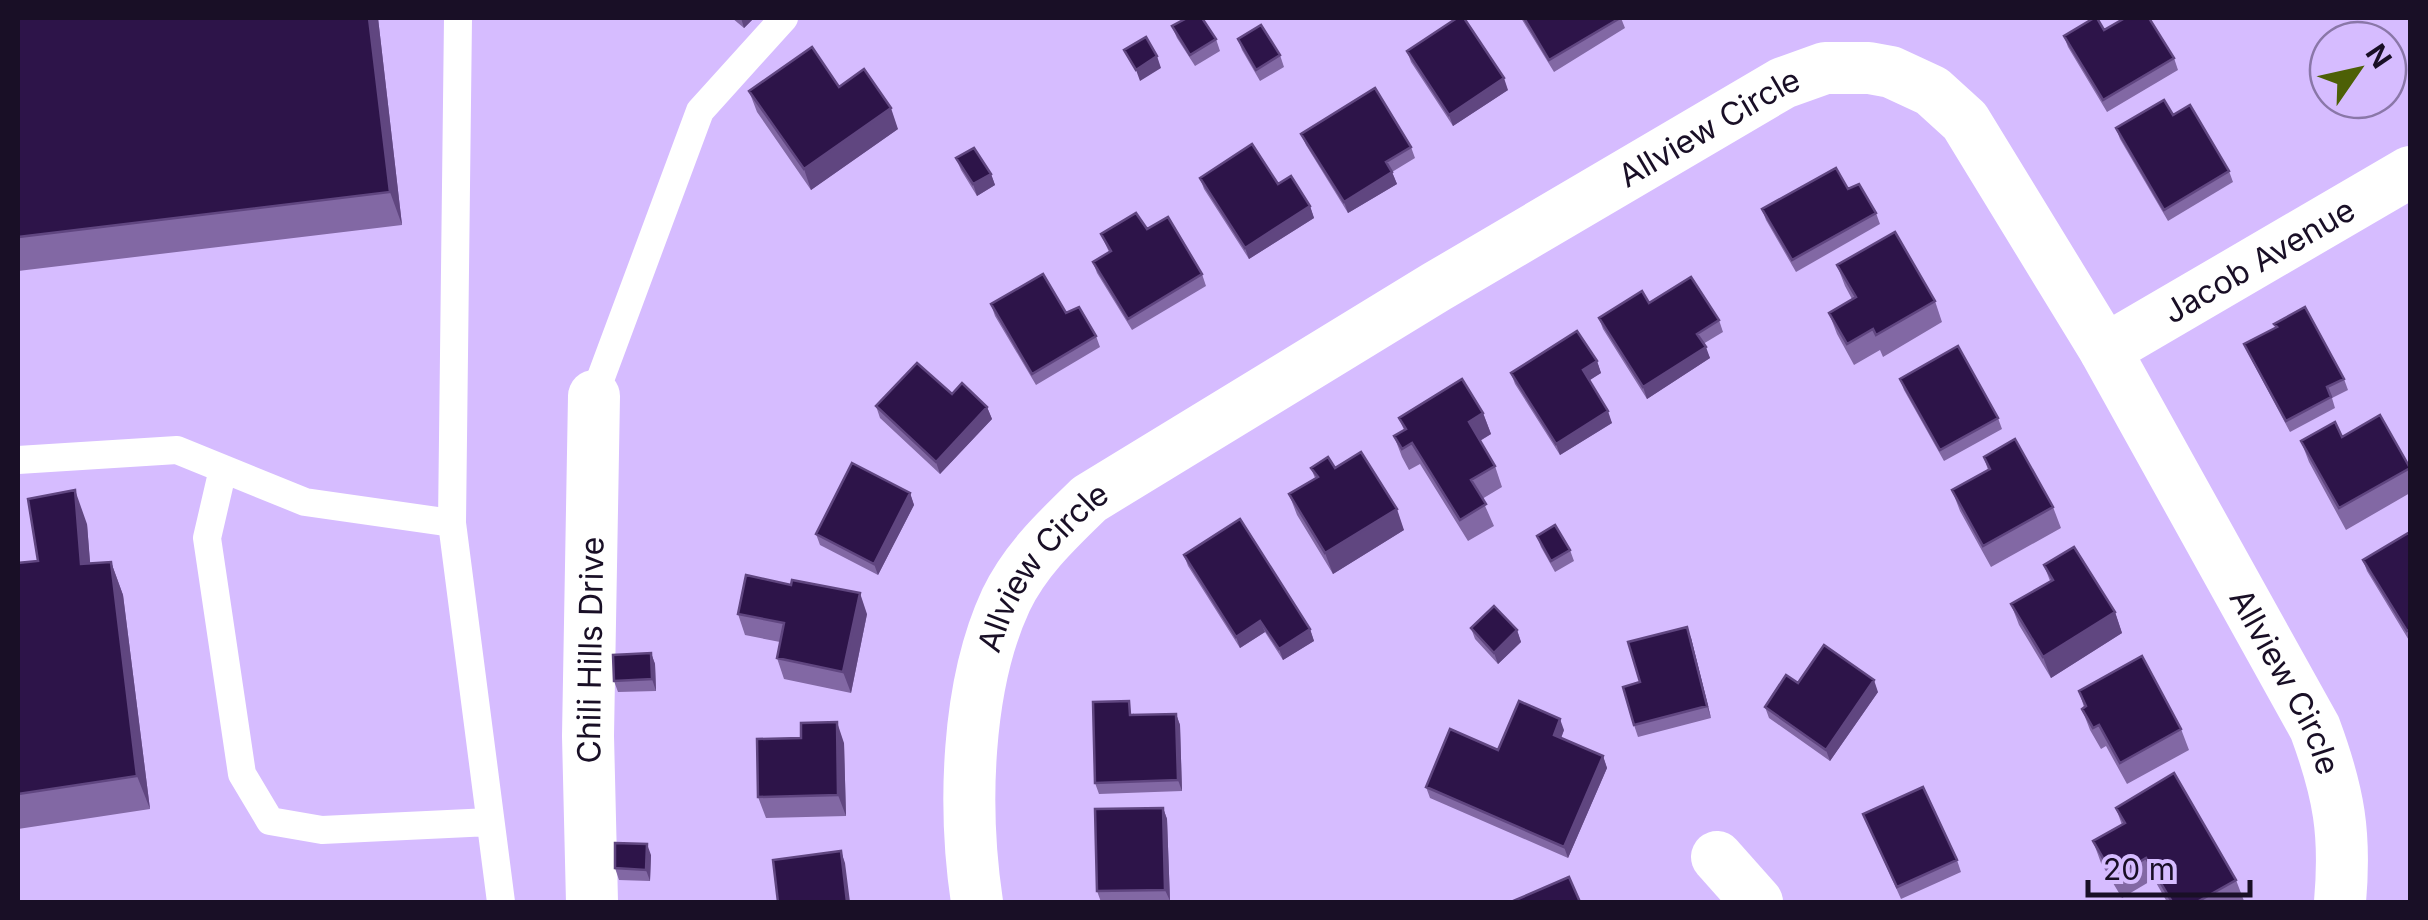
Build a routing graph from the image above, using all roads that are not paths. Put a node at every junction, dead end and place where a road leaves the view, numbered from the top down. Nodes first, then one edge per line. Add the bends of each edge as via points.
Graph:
1 (458, 18) edge
2 (784, 18) edge
3 (2410, 172) edge
4 (2105, 350) junction
5 (594, 396) joint
6 (18, 460) edge
7 (223, 468) junction
8 (452, 523) junction
9 (490, 822) junction
10 (1717, 857) dead end
11 (501, 902) edge
12 (592, 902) edge
13 (977, 902) edge
14 (1757, 902) edge
15 (2340, 902) edge

1 - 8 lane
2 - 5 lane via 700,112
3 - 4 street, Jacob Avenue
4 - 13 street, Allview Circle via 1965,122 1932,92 1869,68 1825,68 1782,83 1088,500 1042,544 1007,598 984,657 970,764
4 - 15 street, Allview Circle via 2316,728 2335,781 2344,855
5 - 12 street, Chili Hills Drive
6 - 7 lane via 177,450
7 - 8 lane via 305,502
7 - 9 lane via 207,538 242,774 270,821 322,830
8 - 9 lane
9 - 11 lane
10 - 14 street

